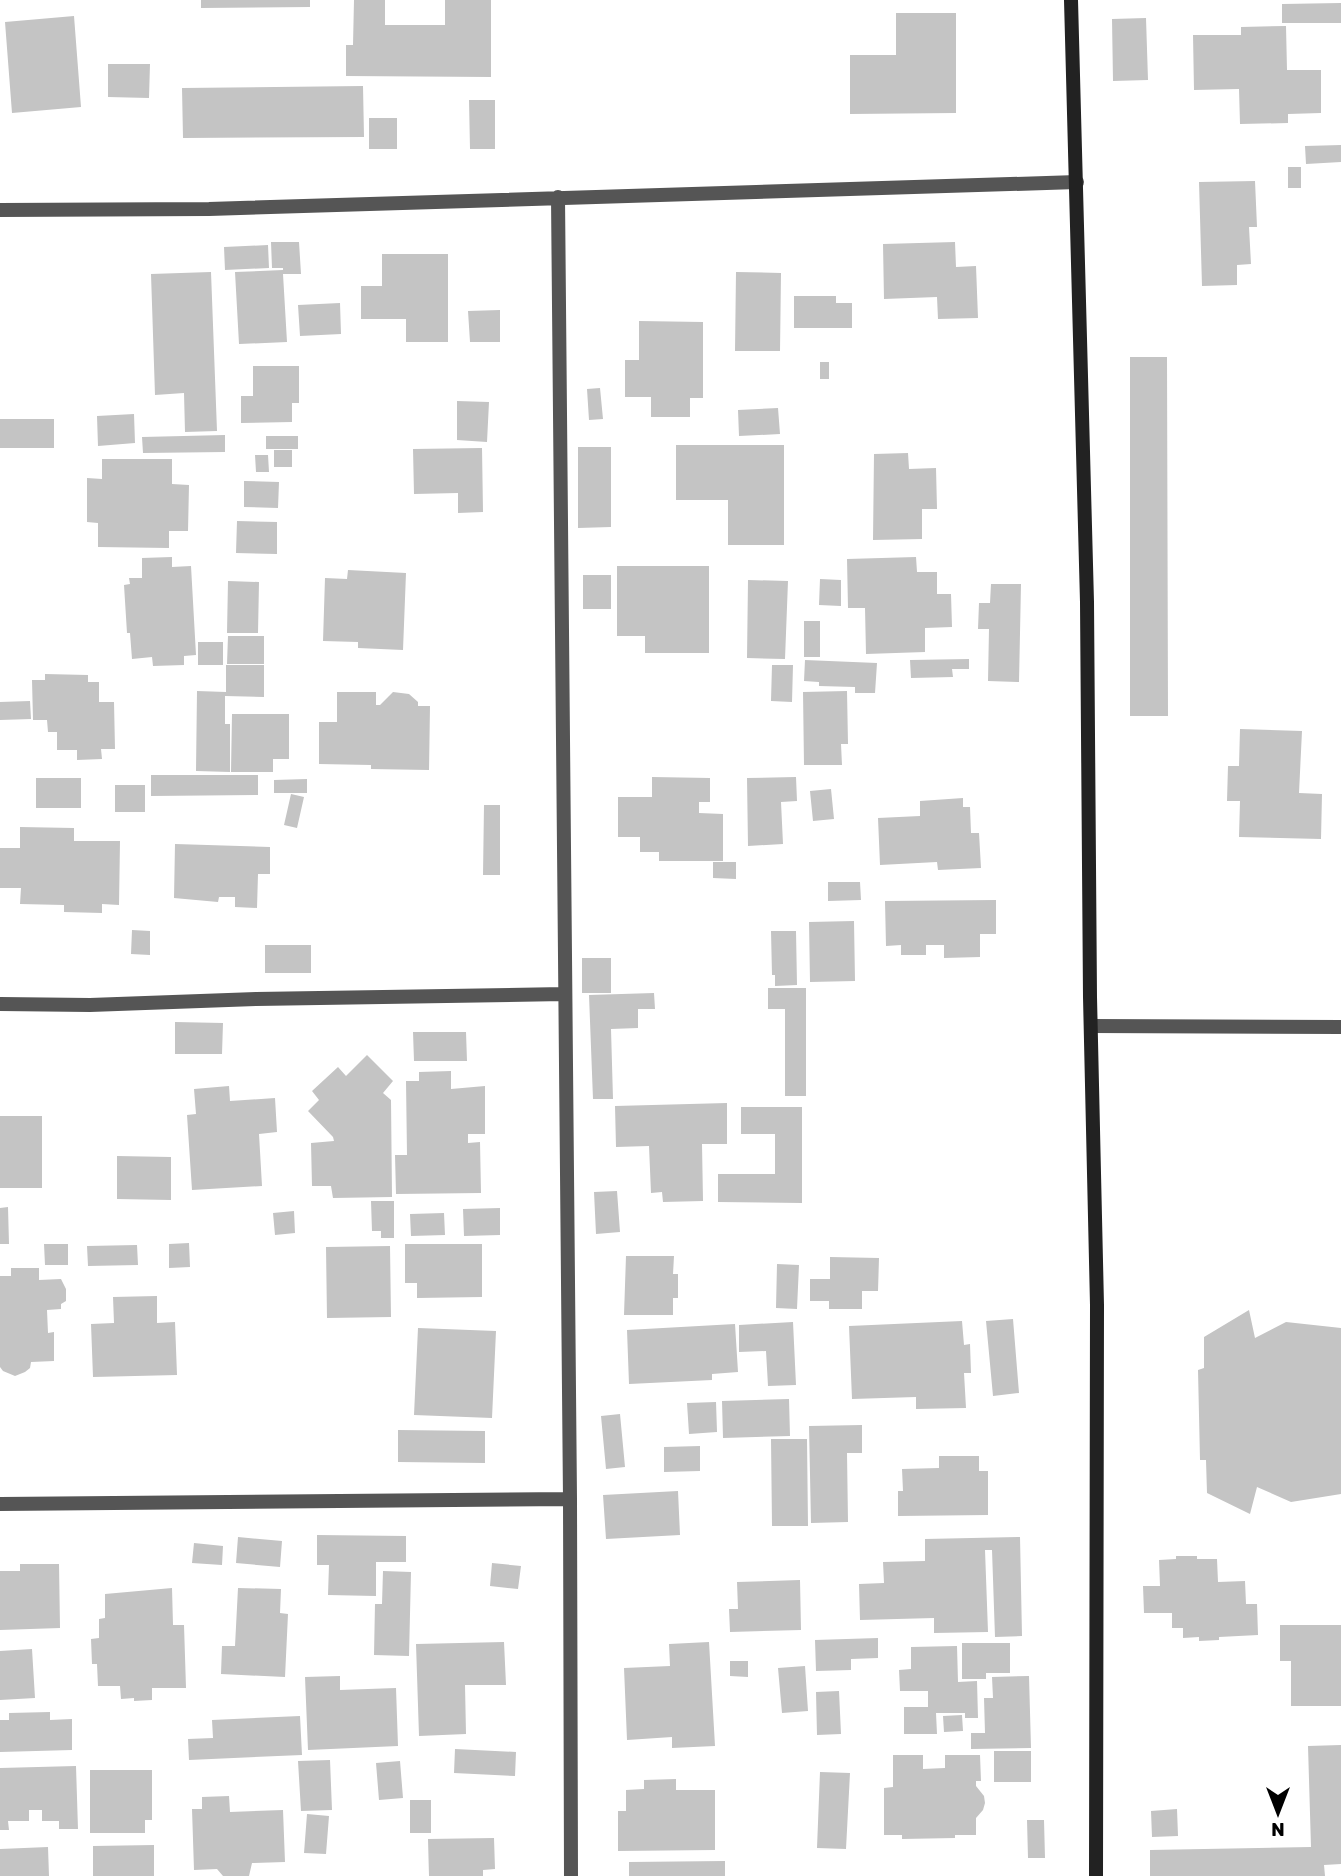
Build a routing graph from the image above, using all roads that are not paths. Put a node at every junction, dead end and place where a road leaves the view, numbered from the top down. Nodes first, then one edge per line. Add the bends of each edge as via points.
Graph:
1 (1071, 0) edge
2 (1077, 182) junction
3 (558, 197) junction
4 (0, 210) edge
5 (564, 994) junction
6 (0, 1004) edge
7 (1091, 1026) junction
8 (1341, 1027) edge
9 (570, 1499) junction
10 (0, 1504) edge
11 (571, 1876) edge
12 (1096, 1876) edge

1 - 2 street
2 - 3 street
2 - 7 street
3 - 4 street via 209,209
3 - 5 street
5 - 6 street
5 - 9 street
7 - 8 street
7 - 12 street via 1097,1305
9 - 10 street
9 - 11 street

